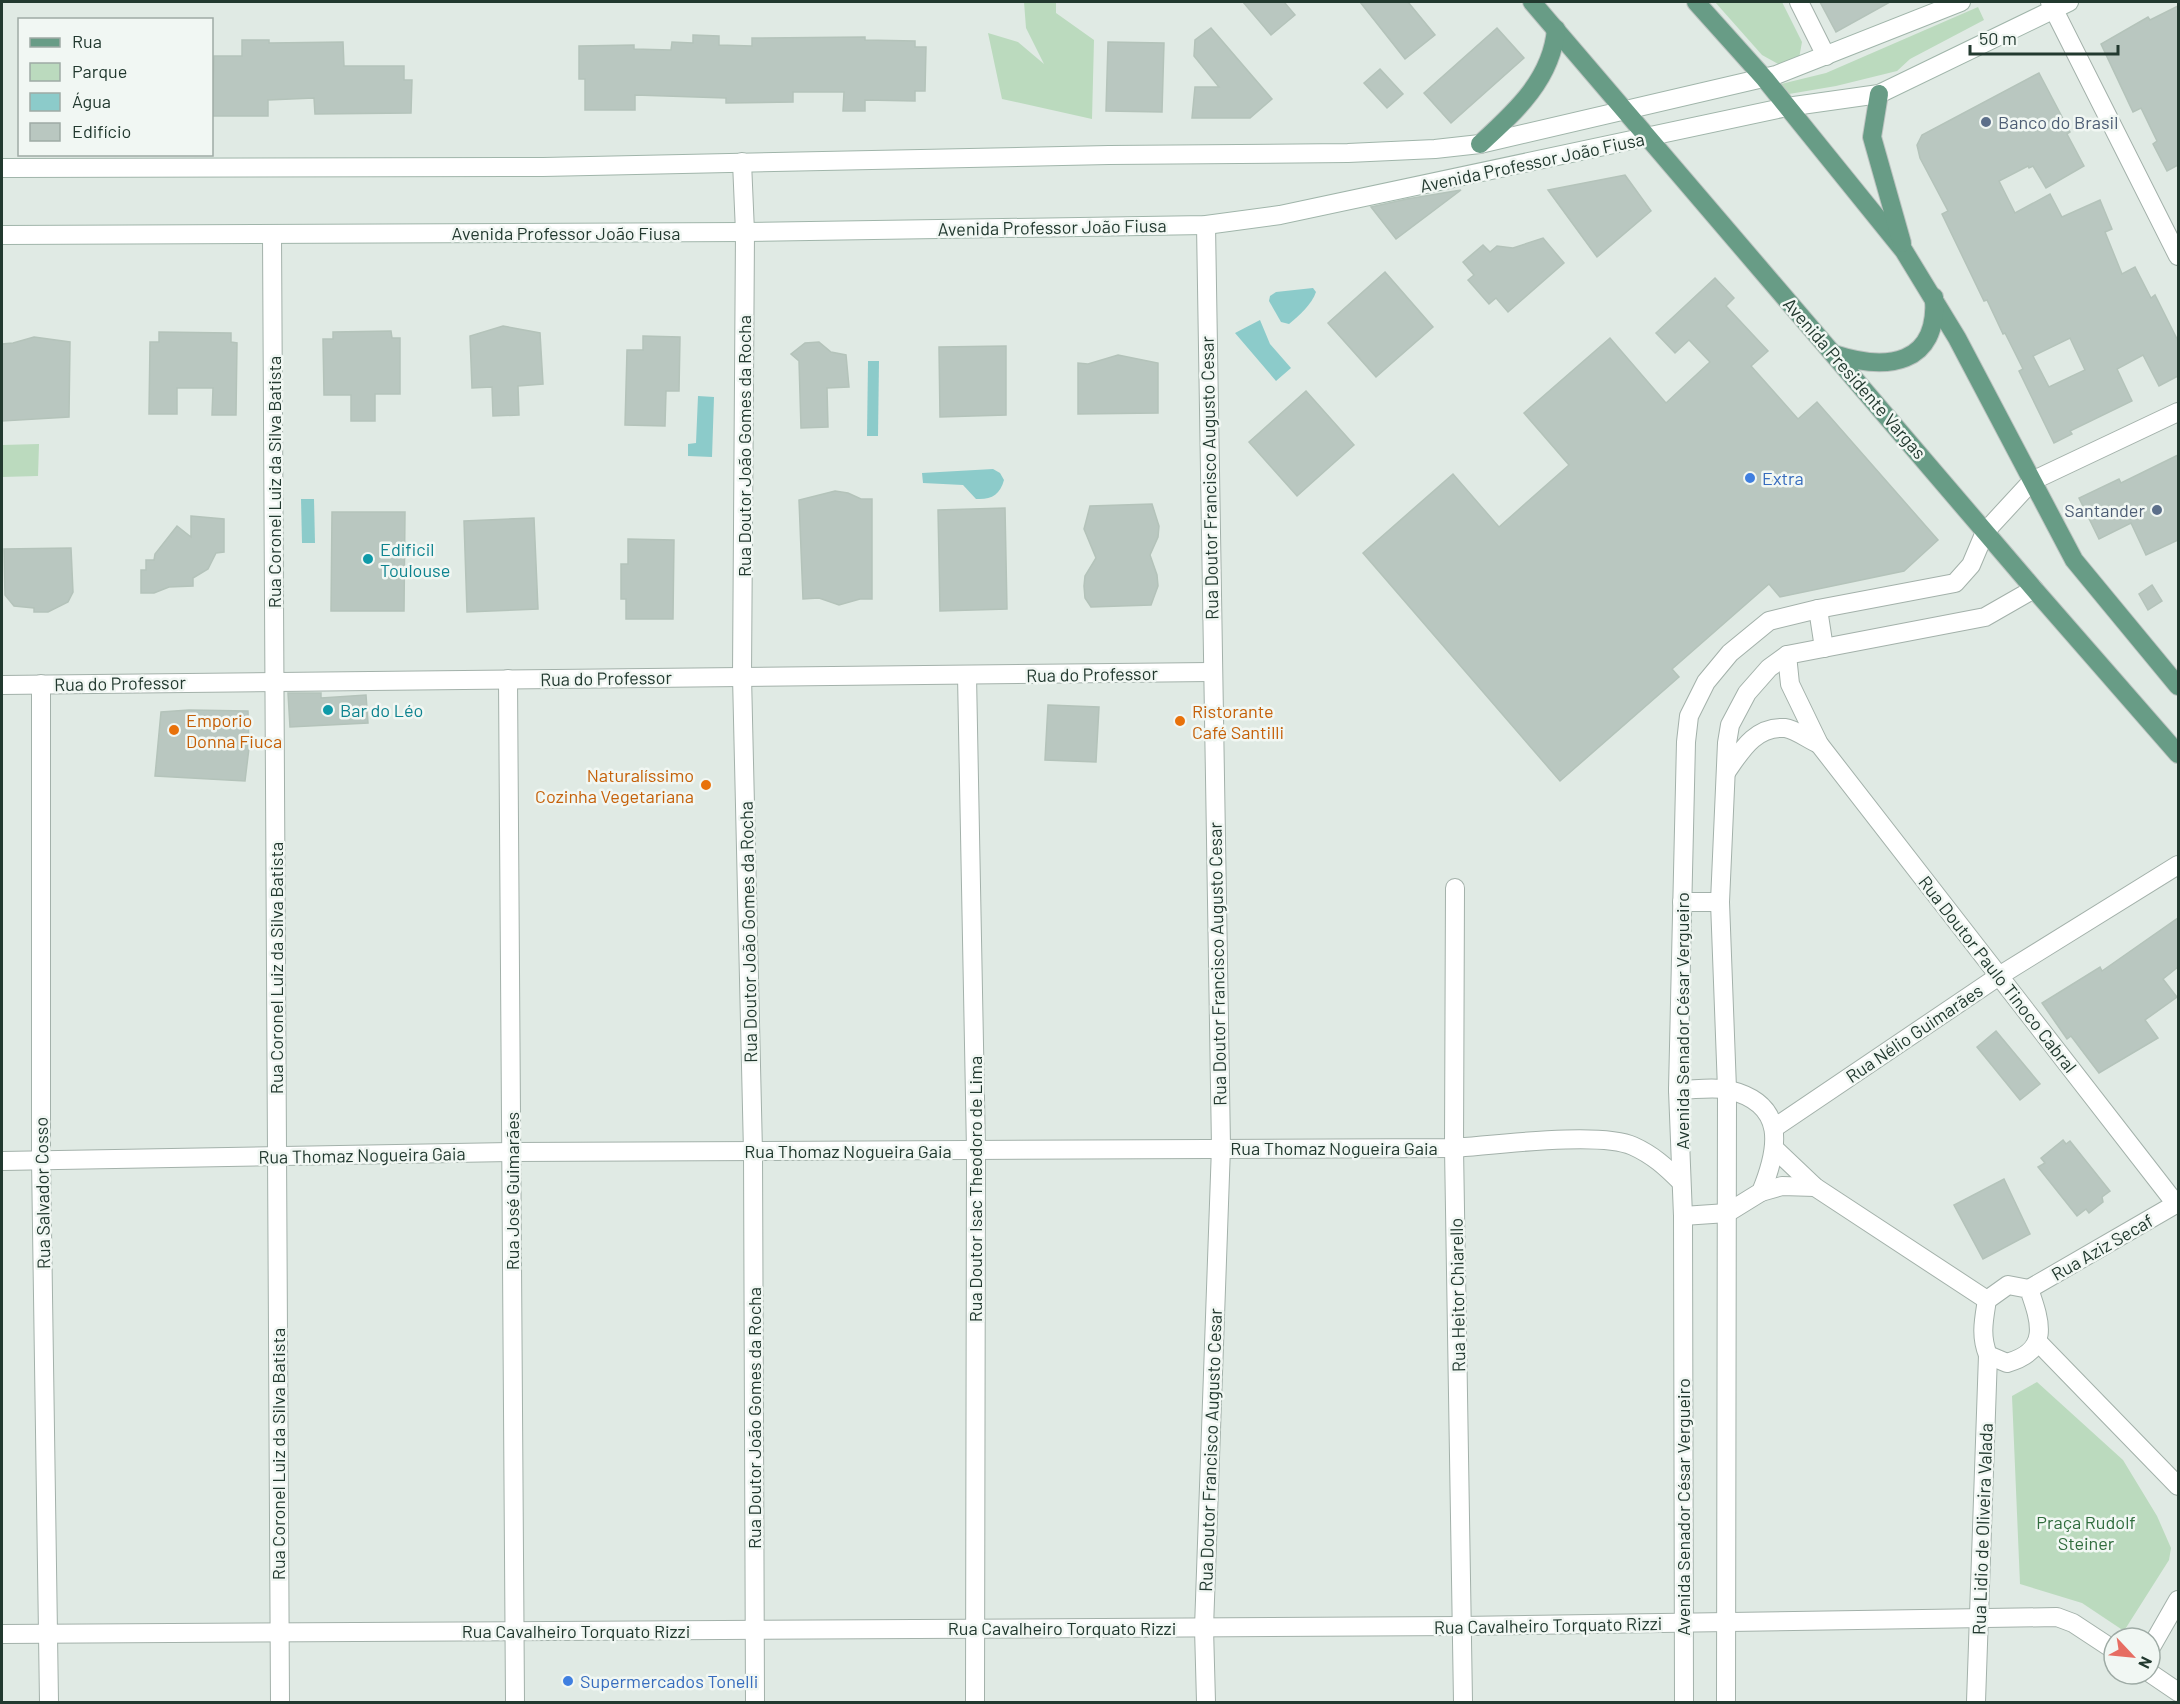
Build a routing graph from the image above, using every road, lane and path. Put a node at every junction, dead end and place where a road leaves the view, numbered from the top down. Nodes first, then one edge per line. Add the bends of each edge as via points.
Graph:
1 (1532, 2) edge
2 (1696, 2) edge
3 (1798, 2) edge
4 (1961, 2) edge
5 (2057, 4) edge
6 (1556, 29) junction
7 (1826, 56) junction
8 (1765, 78) junction
9 (1879, 94) junction
10 (1787, 108) junction
11 (1627, 112) junction
12 (1649, 138) junction
13 (1480, 144) junction
14 (742, 162) junction
15 (2, 168) edge
16 (1206, 225) junction
17 (745, 232) junction
18 (272, 234) junction
19 (2, 235) edge
20 (1904, 251) junction
21 (2178, 256) edge
22 (1934, 297) junction
23 (1832, 353) junction
24 (2178, 412) edge
25 (2032, 481) junction
26 (1985, 532) junction
27 (2034, 589) junction
28 (1818, 609) junction
29 (1824, 648) junction
30 (1787, 655) junction
31 (1211, 672) junction
32 (967, 675) junction
33 (742, 676) junction
34 (508, 679) junction
35 (275, 682) junction
36 (40, 684) junction
37 (2, 685) edge
38 (2178, 686) edge
39 (1820, 744) junction
40 (2178, 754) edge
41 (1726, 771) junction
42 (2178, 865) edge
43 (1455, 888) dead end
44 (1682, 902) junction
45 (1720, 902) junction
46 (1999, 976) junction
47 (1727, 1089) junction
48 (1678, 1090) junction
49 (1774, 1128) junction
50 (1221, 1147) junction
51 (1454, 1148) junction
52 (1776, 1149) junction
53 (976, 1150) junction
54 (512, 1152) junction
55 (753, 1152) junction
56 (276, 1157) junction
57 (41, 1160) junction
58 (2, 1161) edge
59 (1681, 1182) junction
60 (1815, 1187) junction
61 (1761, 1192) junction
62 (2176, 1204) joint
63 (1727, 1213) junction
64 (1683, 1216) junction
65 (2029, 1289) junction
66 (1987, 1300) junction
67 (2038, 1342) junction
68 (1988, 1355) junction
69 (2178, 1486) edge
70 (2178, 1600) edge
71 (1978, 1618) junction
72 (1725, 1622) junction
73 (1683, 1623) junction
74 (1462, 1626) junction
75 (975, 1627) junction
76 (1204, 1628) junction
77 (2162, 1628) edge
78 (514, 1631) junction
79 (754, 1631) junction
80 (279, 1632) junction
81 (2, 1634) edge
82 (48, 1634) junction
83 (2102, 1642) edge
84 (2162, 1681) edge
85 (2178, 1692) edge
86 (49, 1702) edge
87 (280, 1702) edge
88 (515, 1702) edge
89 (755, 1702) edge
90 (975, 1702) edge
91 (1206, 1702) edge
92 (1463, 1702) edge
93 (1684, 1702) edge
94 (1726, 1702) edge
95 (1976, 1702) edge

1 - 6 main road, Avenida Presidente Vargas
2 - 8 main road
3 - 7 street
4 - 7 street, Avenida Professor João Fiusa
5 - 9 street, Avenida Professor João Fiusa
5 - 21 street
6 - 11 main road, Avenida Presidente Vargas
6 - 13 main road via 1548,66 1536,85
7 - 8 street, Avenida Professor João Fiusa
8 - 10 main road
8 - 11 street, Avenida Professor João Fiusa
9 - 10 street, Avenida Professor João Fiusa
9 - 20 main road via 1872,137
10 - 12 street, Avenida Professor João Fiusa
10 - 20 main road
11 - 12 main road, Avenida Presidente Vargas
11 - 13 street, Avenida Professor João Fiusa
12 - 16 street, Avenida Professor João Fiusa via 1280,215
12 - 23 main road, Avenida Presidente Vargas
13 - 14 street, Avenida Professor João Fiusa via 1348,153
14 - 15 street, Avenida Professor João Fiusa via 543,167
14 - 17 street, Rua Doutor João Gomes da Rocha
16 - 17 street, Avenida Professor João Fiusa
16 - 31 street, Rua Doutor Francisco Augusto Cesar
17 - 18 street, Avenida Professor João Fiusa
17 - 33 street, Rua Doutor João Gomes da Rocha
18 - 19 street, Avenida Professor João Fiusa
18 - 35 street, Rua Coronel Luiz da Silva Batista
20 - 22 main road
22 - 23 main road via 1932,329 1912,355 1898,361 1873,363
22 - 25 main road
23 - 26 main road, Avenida Presidente Vargas
24 - 25 street
25 - 26 street, Avenida Senador César Vergueiro
25 - 38 main road via 2074,560
26 - 27 main road, Avenida Presidente Vargas
26 - 28 street, Avenida Senador César Vergueiro via 1971,565 1955,583
27 - 29 street via 1985,616
27 - 40 main road, Avenida Presidente Vargas
28 - 29 street
28 - 44 street, Avenida Senador César Vergueiro via 1769,621 1730,653 1706,682 1689,716
29 - 30 street
30 - 39 street, Rua Doutor Paulo Tinoco Cabral via 1790,684
30 - 41 street via 1747,693 1730,725
31 - 32 street, Rua do Professor
31 - 50 street, Rua Doutor Francisco Augusto Cesar
32 - 33 street, Rua do Professor
32 - 53 street, Rua Doutor Isac Theodoro de Lima
33 - 34 street, Rua do Professor
33 - 55 street, Rua Doutor João Gomes da Rocha
34 - 35 street, Rua do Professor
34 - 54 street, Rua José Guimarães
35 - 36 street, Rua do Professor
35 - 56 street, Rua Coronel Luiz da Silva Batista
36 - 37 street, Rua do Professor
36 - 57 street, Rua Salvador Cosso
39 - 41 street, Rua Doutor Paulo Tinoco Cabral via 1786,728 1766,730 1747,742
39 - 46 street, Rua Doutor Paulo Tinoco Cabral
41 - 45 street
42 - 46 street, Rua Nélio Guimarães
43 - 51 street, Rua Heitor Chiarello
44 - 45 street
44 - 48 street, Avenida Senador César Vergueiro
45 - 47 street
46 - 49 street, Rua Nélio Guimarães
46 - 62 street, Rua Doutor Paulo Tinoco Cabral
47 - 48 street
47 - 49 street via 1755,1099 1767,1110
47 - 63 street
48 - 59 street, Avenida Senador César Vergueiro
49 - 52 street
50 - 51 street, Rua Thomaz Nogueira Gaia
50 - 53 street, Rua Thomaz Nogueira Gaia
50 - 76 street, Rua Doutor Francisco Augusto Cesar
51 - 59 street, Rua Thomaz Nogueira Gaia via 1605,1139 1632,1145 1657,1159
51 - 74 street, Rua Heitor Chiarello
52 - 60 street
52 - 61 street
53 - 55 street, Rua Thomaz Nogueira Gaia
53 - 75 street, Rua Doutor Isac Theodoro de Lima
54 - 55 street, Rua Thomaz Nogueira Gaia
54 - 56 street, Rua Thomaz Nogueira Gaia
54 - 78 street, Rua José Guimarães
55 - 79 street, Rua Doutor João Gomes da Rocha
56 - 57 street, Rua Thomaz Nogueira Gaia
56 - 80 street, Rua Coronel Luiz da Silva Batista
57 - 58 street, Rua Thomaz Nogueira Gaia
57 - 82 street, Rua Salvador Cosso
59 - 64 street, Avenida Senador César Vergueiro
60 - 61 street via 1782,1186
60 - 66 street
61 - 63 street
62 - 65 street, Rua Aziz Secaf
63 - 64 street
63 - 72 street
64 - 73 street, Avenida Senador César Vergueiro
65 - 66 street via 2008,1285
65 - 67 street via 2038,1313
66 - 68 street via 1983,1342
67 - 68 street via 2025,1358 2007,1363
67 - 69 street
68 - 71 street, Rua Lidio de Oliveira Valada
70 - 77 street
71 - 72 street, Rua Cavalheiro Torquato Rizzi
71 - 83 street, Rua Cavalheiro Torquato Rizzi via 2057,1617
71 - 95 street, Rua Lidio de Oliveira Valada
72 - 73 street, Rua Cavalheiro Torquato Rizzi
72 - 94 street
73 - 74 street, Rua Cavalheiro Torquato Rizzi
73 - 93 street, Avenida Senador César Vergueiro
74 - 76 street, Rua Cavalheiro Torquato Rizzi
74 - 92 street, Rua Heitor Chiarello
75 - 76 street, Rua Cavalheiro Torquato Rizzi
75 - 79 street, Rua Cavalheiro Torquato Rizzi
75 - 90 street, Rua Doutor Isac Theodoro de Lima
76 - 91 street, Rua Doutor Francisco Augusto Cesar
78 - 79 street, Rua Cavalheiro Torquato Rizzi
78 - 80 street, Rua Cavalheiro Torquato Rizzi
78 - 88 street, Rua José Guimarães
79 - 89 street, Rua Doutor João Gomes da Rocha
80 - 82 street, Rua Cavalheiro Torquato Rizzi
80 - 87 street, Rua Coronel Luiz da Silva Batista
81 - 82 street, Rua Cavalheiro Torquato Rizzi
82 - 86 street, Rua Salvador Cosso
84 - 85 street

